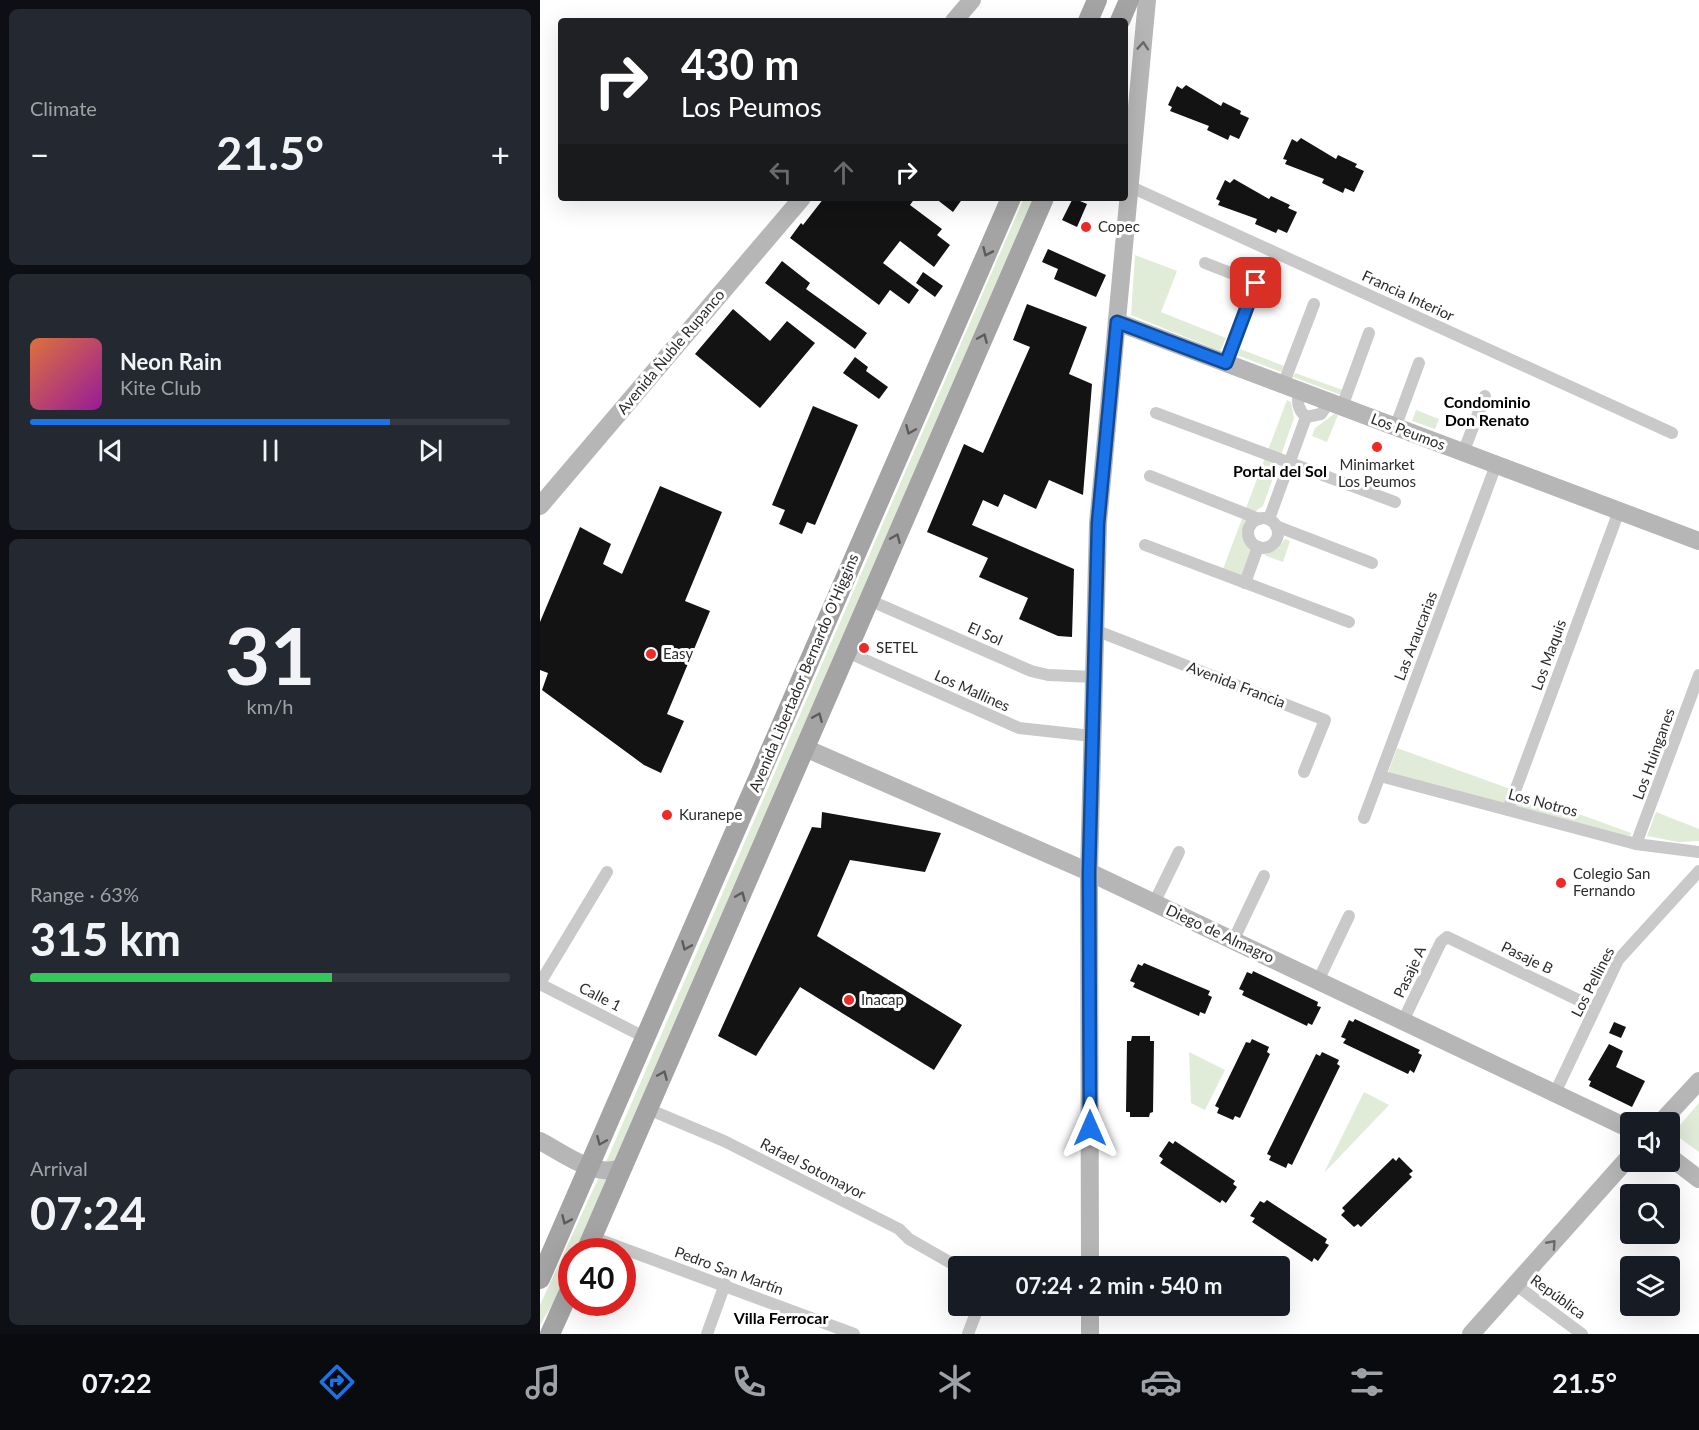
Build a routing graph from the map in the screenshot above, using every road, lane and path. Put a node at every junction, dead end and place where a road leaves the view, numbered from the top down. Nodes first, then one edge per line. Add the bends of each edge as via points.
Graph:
1 (972, 0) edge
2 (1096, 0) edge
3 (1129, 0) edge
4 (1147, 0) edge
5 (957, 18) edge
6 (1089, 18) edge
7 (1121, 18) edge
8 (1132, 89) edge
9 (1131, 187) junction
10 (799, 201) edge
11 (1010, 201) edge
12 (1043, 201) edge
13 (1205, 263) dead end
14 (1314, 304) dead end
15 (1117, 322) junction
16 (1369, 333) dead end
17 (1226, 363) junction
18 (1419, 363) dead end
19 (933, 376) junction
20 (1292, 388) junction
21 (959, 392) junction
22 (1485, 396) dead end
23 (1335, 405) junction
24 (1156, 413) dead end
25 (1306, 417) junction
26 (1395, 428) junction
27 (1672, 433) dead end
28 (1463, 453) junction
29 (1289, 463) junction
30 (1496, 465) junction
31 (1150, 476) dead end
32 (1395, 502) dead end
33 (540, 506) edge
34 (1619, 511) junction
35 (1268, 521) junction
36 (1699, 541) edge
37 (1145, 545) dead end
38 (1258, 547) junction
39 (1372, 562) dead end
40 (1245, 583) junction
41 (869, 600) junction
42 (1349, 622) dead end
43 (1095, 630) junction
44 (847, 652) junction
45 (1699, 675) edge
46 (1094, 677) junction
47 (1092, 736) junction
48 (805, 748) junction
49 (1304, 772) dead end
50 (1380, 776) junction
51 (1508, 810) junction
52 (1364, 818) dead end
53 (1636, 844) junction
54 (1179, 852) dead end
55 (1699, 852) edge
56 (1699, 871) edge
57 (607, 872) dead end
58 (1089, 872) junction
59 (1264, 876) dead end
60 (1154, 903) junction
61 (1349, 916) dead end
62 (1445, 938) joint
63 (1233, 940) junction
64 (544, 966) edge
65 (1318, 981) junction
66 (540, 983) edge
67 (1595, 1008) junction
68 (1403, 1021) junction
69 (646, 1038) junction
70 (1699, 1081) edge
71 (1555, 1093) junction
72 (1670, 1112) edge
73 (612, 1116) junction
74 (644, 1118) junction
75 (1620, 1124) edge
76 (540, 1141) edge
77 (1680, 1165) edge
78 (590, 1167) junction
79 (623, 1167) junction
80 (1620, 1167) edge
81 (1699, 1179) edge
82 (592, 1238) edge
83 (1090, 1256) edge
84 (636, 1258) edge
85 (948, 1261) edge
86 (540, 1280) edge
87 (725, 1284) junction
88 (1516, 1285) junction
89 (558, 1316) edge
90 (975, 1316) edge
91 (1090, 1316) edge
92 (832, 1330) edge
93 (550, 1334) edge
94 (707, 1334) edge
95 (855, 1334) edge
96 (968, 1334) edge
97 (1090, 1334) edge
98 (1471, 1334) edge
99 (1582, 1334) edge

1 - 5 street
2 - 6 main road
3 - 7 main road
8 -> 4 street
8 - 9 street
9 - 15 street
9 - 27 street, Francia Interior
10 - 33 street, Avenida Ñuble Rupanco
11 -> 19 main road, Avenida Libertador Bernardo O'Higgins
21 -> 12 main road, Avenida Libertador Bernardo O'Higgins
13 - 17 street via 1256,283
14 - 20 street
15 - 17 street, Los Peumos
15 - 43 street via 1101,475
16 - 23 street
17 - 20 street, Los Peumos
18 - 26 street
19 - 21 main road via 950,381
19 -> 69 main road, Avenida Libertador Bernardo O'Higgins
20 - 23 street, Los Peumos
20 - 25 street via 1300,412
41 -> 21 main road, Avenida Libertador Bernardo O'Higgins
22 - 28 street
23 - 25 street
23 - 26 street, Los Peumos
24 - 29 street
25 - 29 street
26 - 28 street, Los Peumos
28 - 30 street, Los Peumos
29 - 32 street
29 - 35 street
30 - 34 street, Los Peumos
30 - 50 street, Las Araucarias
31 - 35 street
34 - 36 street, Los Peumos
34 - 51 street, Los Maquis
35 - 38 street via 1278,535 1275,543 1267,548
35 - 38 street via 1251,524 1248,533
35 - 39 street
37 - 40 street
38 - 40 street
40 - 42 street
41 - 44 main road, Avenida Libertador Bernardo O'Higgins
41 - 46 street, El Sol via 1031,671
43 - 46 street
43 - 49 street, Avenida Francia via 1325,720
44 - 47 street, Los Mallines via 1019,728
48 -> 44 main road, Avenida Libertador Bernardo O'Higgins
45 - 53 street, Los Huinganes
46 - 47 street
47 - 58 street
48 - 58 street, Diego de Almagro
74 -> 48 main road, Avenida Libertador Bernardo O'Higgins
50 - 51 street, Los Notros
50 - 52 street, Las Araucarias
51 - 53 street, Los Notros
53 - 55 street, Los Notros
54 - 60 street
56 - 67 street, Los Pellines via 1624,952
57 - 64 street
58 - 60 street, Diego de Almagro
58 - 83 street
59 - 63 street
60 - 63 street, Diego de Almagro
61 - 65 street
62 - 67 street, Pasaje B
62 - 68 street, Pasaje A
63 - 65 street, Diego de Almagro
64 - 66 street
65 - 68 street, Diego de Almagro
66 - 69 street, Calle 1
67 - 71 street, Los Pellines
68 - 71 street, Diego de Almagro via 1461,1055
69 - 73 main road, Avenida Libertador Bernardo O'Higgins
70 - 72 street
71 - 75 street, Diego de Almagro
73 - 74 main road via 625,1129
73 -> 78 main road, Avenida Libertador Bernardo O'Higgins
74 - 79 main road, Avenida Libertador Bernardo O'Higgins
74 - 85 street, Rafael Sotomayor via 724,1141 899,1229
76 - 78 street
77 - 81 street
78 - 79 street via 608,1171
78 -> 86 main road, Avenida Libertador Bernardo O'Higgins
79 - 82 main road, Avenida Libertador Bernardo O'Higgins
88 -> 80 street
84 - 87 street, Pedro San Martín
87 - 92 street, Pedro San Martín
87 - 94 street
88 - 98 street
88 - 99 street, República
89 - 93 main road
90 - 96 street
91 - 97 street
92 - 95 street, Pedro San Martín

